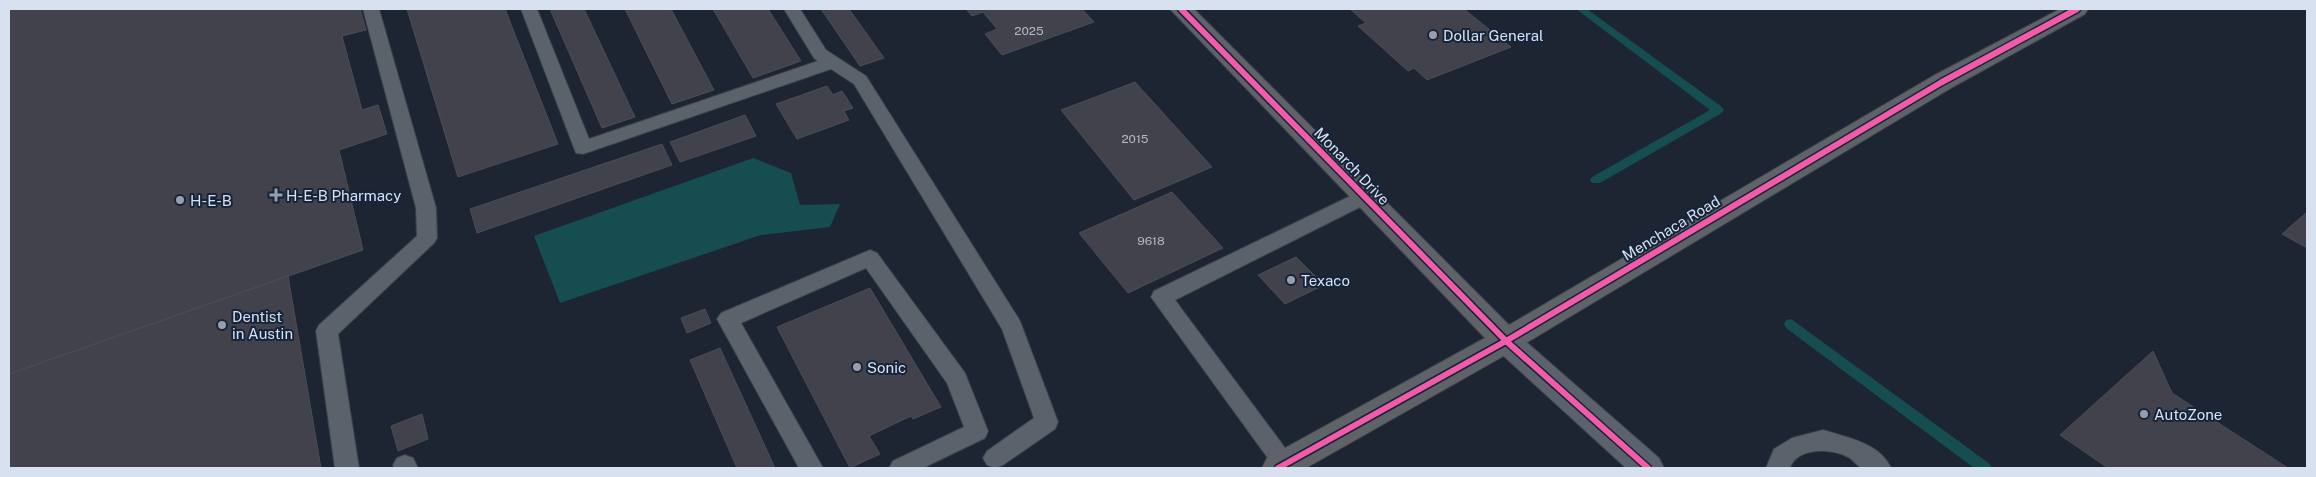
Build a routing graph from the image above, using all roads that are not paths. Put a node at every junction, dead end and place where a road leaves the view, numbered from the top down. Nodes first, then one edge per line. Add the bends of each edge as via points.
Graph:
1 (371, 9) edge
2 (529, 9) edge
3 (792, 9) edge
4 (1181, 9) edge
5 (2077, 9) edge
6 (833, 62) junction
7 (1365, 196) junction
8 (1506, 340) junction
9 (995, 458) dead end
10 (1281, 466) edge
11 (347, 468) edge
12 (811, 468) edge
13 (901, 468) edge
14 (1648, 468) edge
15 (1778, 468) edge
16 (1879, 468) edge

1 - 11 lane via 426,208 427,238 327,331
2 - 6 lane via 583,148
3 - 6 lane via 820,54
4 - 7 main road, Monarch Drive
5 - 8 main road, Menchaca Road via 1942,82
6 - 9 lane via 860,80 1012,327 1047,422
7 - 8 main road, Monarch Drive
7 - 10 lane via 1161,297
8 - 10 main road, Menchaca Road
8 - 14 street
12 - 13 lane via 728,319 870,258 957,378 977,431
15 - 16 lane via 1782,456 1800,445 1823,440 1855,449

